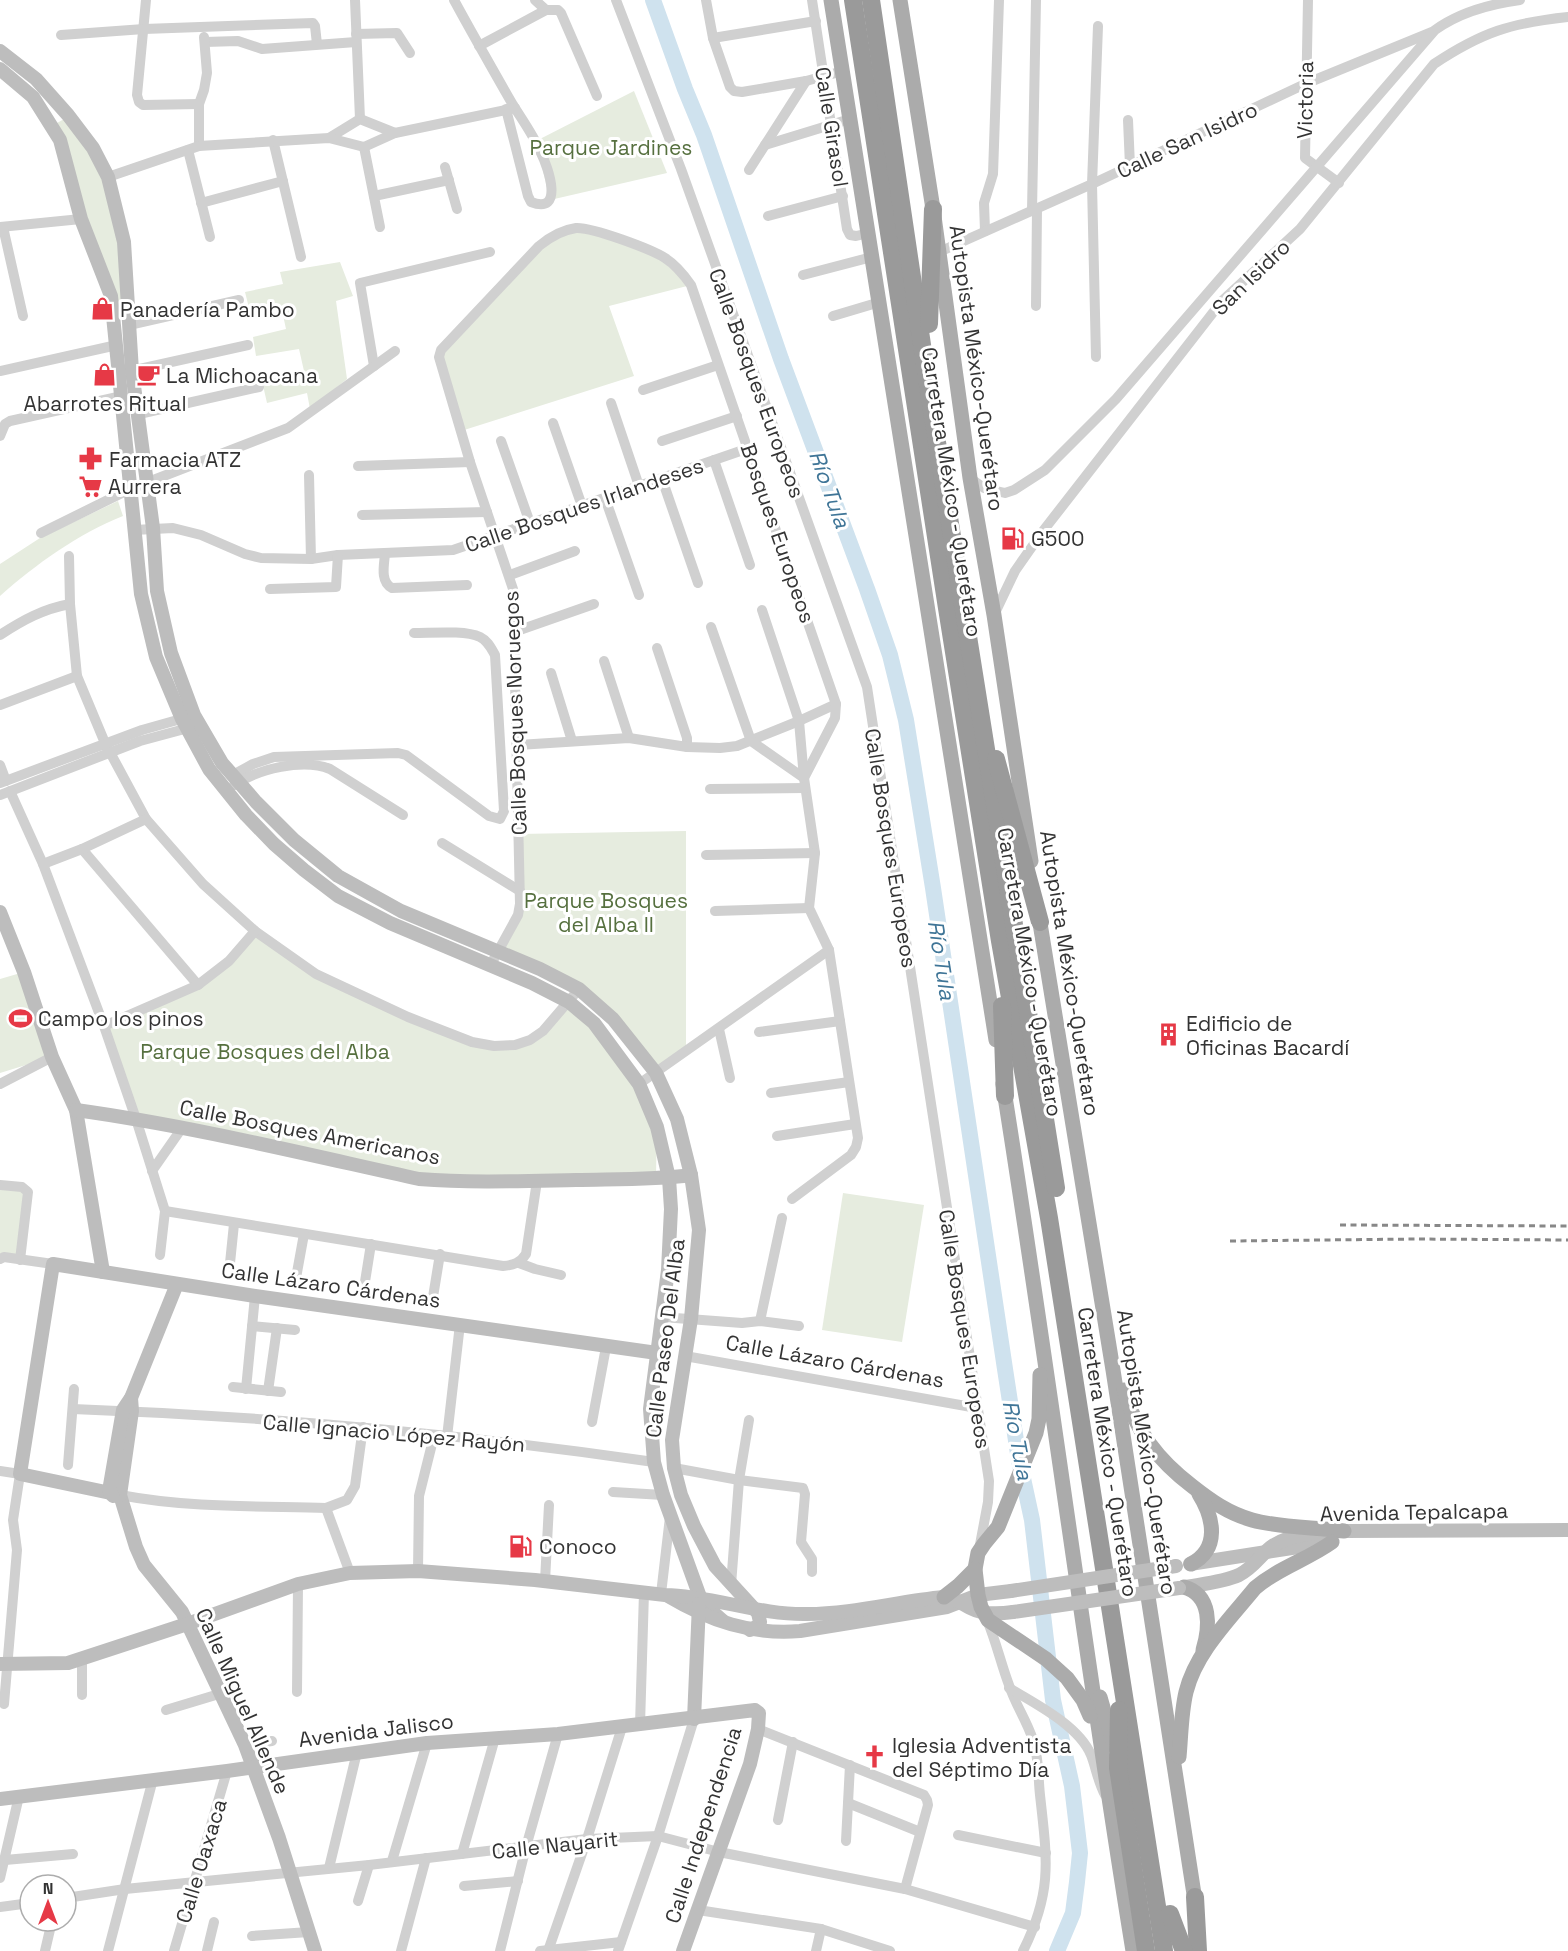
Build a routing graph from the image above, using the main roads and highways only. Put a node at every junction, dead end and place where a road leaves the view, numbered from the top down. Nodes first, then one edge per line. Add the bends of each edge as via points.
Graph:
1 (853, 0) edge
2 (871, 0) edge
3 (900, 0) edge
4 (832, 4) edge
5 (933, 209) junction
6 (929, 392) junction
7 (980, 715) junction
8 (1040, 922) junction
9 (1000, 941) junction
10 (1005, 1096) junction
11 (1104, 1315) junction
12 (1042, 1334) junction
13 (1193, 1487) junction
14 (1183, 1565) road end
15 (975, 1569) junction
16 (1181, 1587) road end
17 (944, 1597) road end
18 (1201, 1656) junction
19 (1090, 1672) junction
20 (1122, 1688) junction
21 (1098, 1735) junction
22 (1118, 1762) junction
23 (1177, 1780) junction
24 (1195, 1897) junction
25 (1170, 1914) junction
26 (1133, 1951) edge
27 (1146, 1951) edge
28 (1164, 1951) edge
29 (1176, 1951) edge
30 (1184, 1951) edge
31 (1198, 1951) edge
32 (1203, 1951) edge

1 - 9 highway, Carretera México - Querétaro
2 - 6 highway, Carretera México - Querétaro
3 - 5 main road, Autopista México-Querétaro
4 - 10 main road
5 - 6 highway
5 - 8 main road, Autopista México-Querétaro via 970,478
6 - 7 highway, Carretera México - Querétaro
7 - 8 highway via 1003,781
7 - 25 highway, Carretera México - Querétaro
8 - 11 main road, Autopista México-Querétaro
9 - 10 highway
9 - 20 highway, Carretera México - Querétaro via 1049,1218
10 - 12 main road
11 - 13 main road via 1126,1398 1139,1429 1160,1459
11 - 23 main road, Autopista México-Querétaro
12 - 15 main road via 1039,1419 1001,1521 978,1553
12 - 19 main road
13 - 14 main road via 1207,1510 1212,1532 1206,1552
13 - 18 main road via 1222,1508 1251,1520 1338,1536 1254,1588
15 - 17 main road
15 - 21 main road via 984,1613 1067,1678 1083,1700
16 - 18 main road via 1197,1594 1207,1610
18 - 23 main road via 1186,1692
19 - 21 main road
19 - 22 main road via 1106,1712
20 - 22 highway
20 - 28 highway, Carretera México - Querétaro
21 - 26 main road
22 - 27 highway
23 - 24 main road, Autopista México-Querétaro
24 - 31 highway
24 - 32 main road, Autopista México-Querétaro
25 - 29 highway, Carretera México - Querétaro
25 - 30 highway

